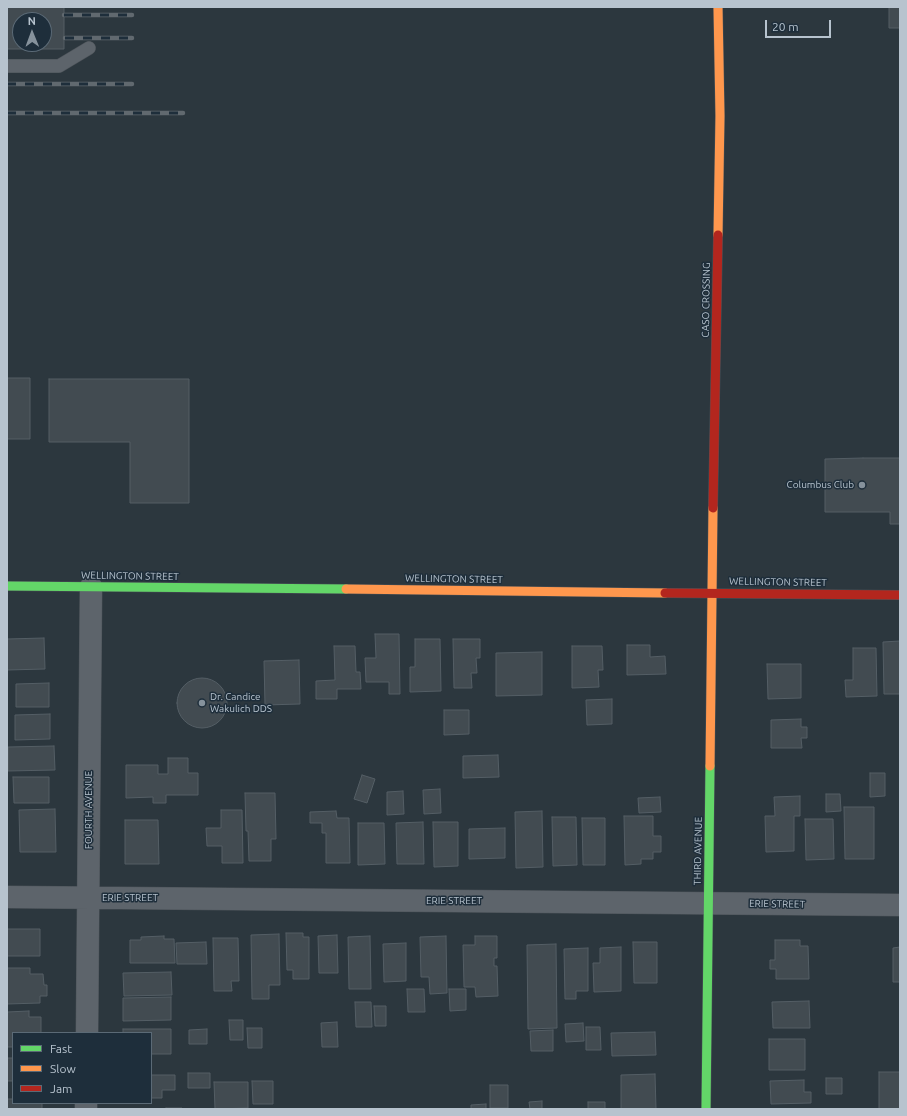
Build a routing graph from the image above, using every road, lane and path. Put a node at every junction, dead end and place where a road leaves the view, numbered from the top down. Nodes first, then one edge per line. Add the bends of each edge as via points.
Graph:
1 (718, 7) edge
2 (89, 48) dead end
3 (7, 66) edge
4 (7, 586) edge
5 (91, 587) junction
6 (712, 593) junction
7 (900, 595) edge
8 (7, 897) edge
9 (89, 898) junction
10 (708, 903) junction
11 (900, 905) edge
12 (87, 1032) edge
13 (706, 1109) edge

1 - 6 street, CASO CROSSING via 720,116
2 - 3 lane via 59,66
4 - 5 street, WELLINGTON STREET
5 - 6 street, WELLINGTON STREET
5 - 9 street, FOURTH AVENUE
6 - 7 street, WELLINGTON STREET
6 - 10 street, THIRD AVENUE
8 - 9 street, ERIE STREET
9 - 10 street, ERIE STREET
9 - 12 street, FOURTH AVENUE
10 - 11 street, ERIE STREET
10 - 13 street, THIRD AVENUE

